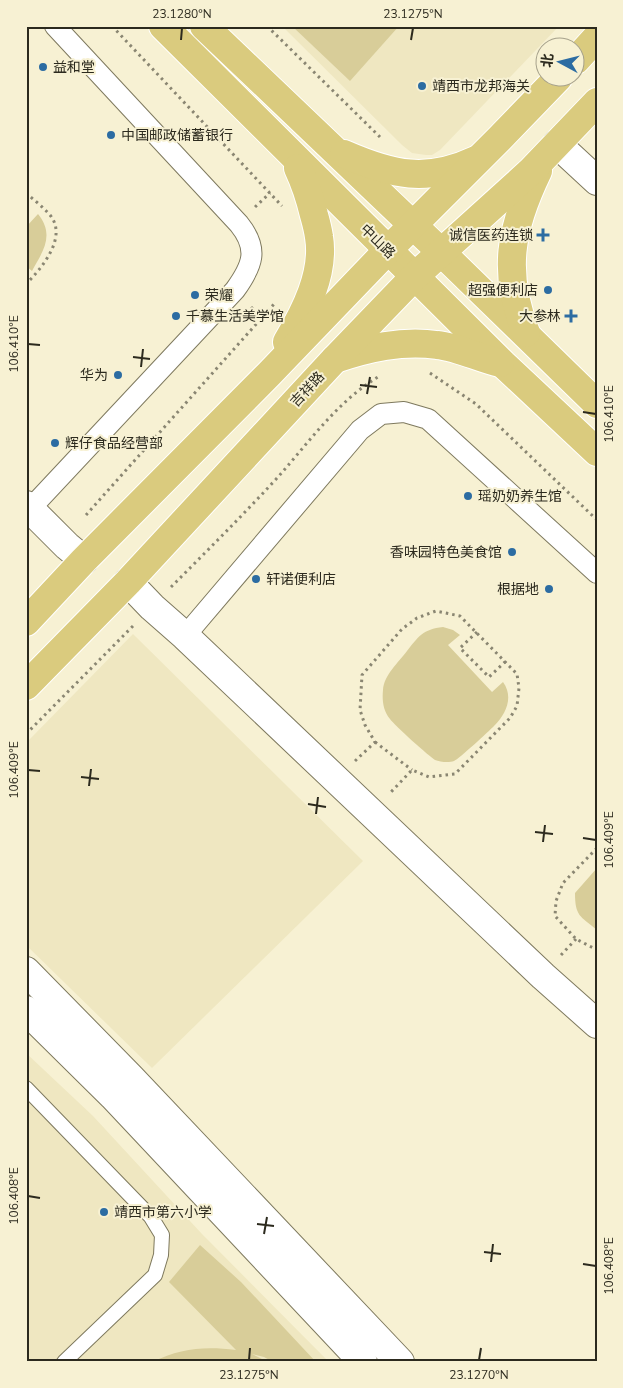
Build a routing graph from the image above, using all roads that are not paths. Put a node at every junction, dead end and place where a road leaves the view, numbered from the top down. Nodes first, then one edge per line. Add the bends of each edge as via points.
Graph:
1 (55, 26) edge
2 (162, 26) edge
3 (204, 26) edge
4 (597, 38) edge
5 (586, 50) edge
6 (548, 88) edge
7 (597, 102) edge
8 (326, 144) junction
9 (552, 149) junction
10 (291, 156) junction
11 (482, 157) junction
12 (597, 181) edge
13 (413, 226) junction
14 (388, 250) junction
15 (441, 252) junction
16 (415, 276) junction
17 (528, 337) junction
18 (334, 360) junction
19 (504, 364) junction
20 (269, 374) junction
21 (597, 404) edge
22 (597, 452) edge
23 (28, 507) edge
24 (75, 553) junction
25 (597, 573) edge
26 (128, 582) junction
27 (26, 622) edge
28 (185, 636) junction
29 (26, 686) edge
30 (26, 971) edge
31 (26, 1010) edge
32 (597, 1024) edge
33 (26, 1088) edge
34 (64, 1362) edge
35 (362, 1362) edge
36 (400, 1362) edge

1 - 23 street via 239,224 248,235 252,248 251,264 235,290
2 - 10 main road, 中山路
3 - 8 main road
4 - 5 main road
6 - 11 main road
7 - 9 main road, 吉祥路
8 - 11 main road via 364,162 405,174 439,172
8 - 13 main road
9 - 12 street
9 - 15 main road, 吉祥路
9 - 17 main road via 522,205 513,244 516,304
10 - 14 main road, 中山路
10 - 20 main road via 309,194 320,249 310,298
11 - 13 main road
13 - 14 main road
13 - 15 main road
14 - 16 main road, 中山路
14 - 20 main road
15 - 16 main road, 吉祥路
15 - 17 main road
16 - 18 main road, 吉祥路
16 - 19 main road, 中山路
17 - 21 main road
18 - 19 main road via 386,346 428,344
18 - 26 main road, 吉祥路
19 - 22 main road, 中山路
20 - 24 main road
23 - 24 street
24 - 27 main road
25 - 28 street via 428,420 404,412 381,414 360,430
26 - 28 street
26 - 29 main road, 吉祥路
28 - 32 street
30 - 36 street
31 - 35 street via 113,1096
33 - 34 lane via 151,1217 162,1235 155,1275

